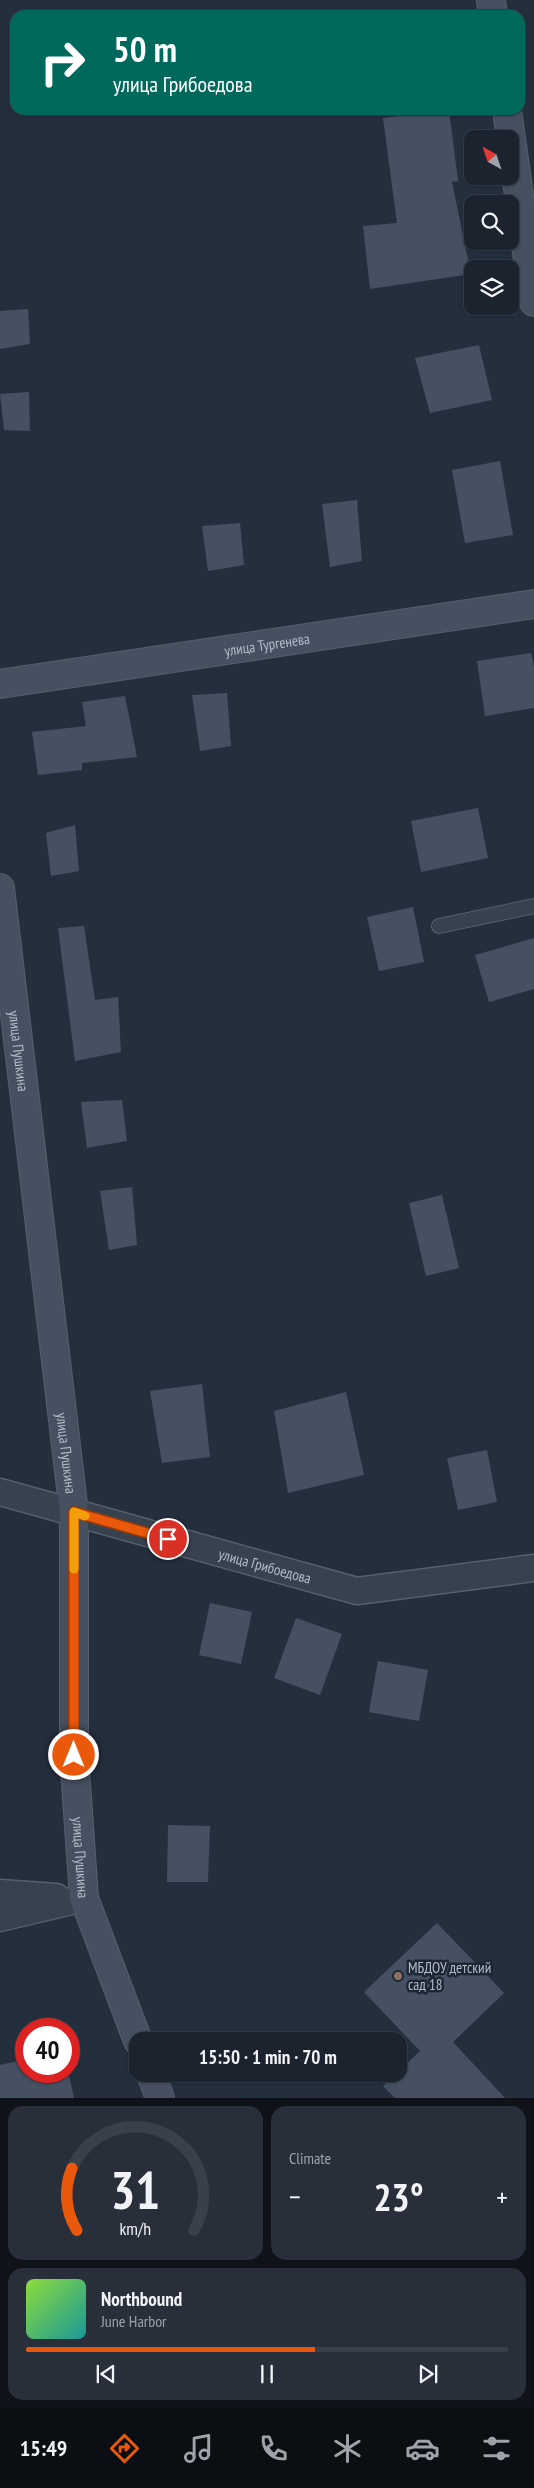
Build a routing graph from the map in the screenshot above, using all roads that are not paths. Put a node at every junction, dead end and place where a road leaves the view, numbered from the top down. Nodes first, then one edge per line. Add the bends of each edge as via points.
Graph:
1 (508, 115) edge
2 (534, 302) edge
3 (534, 604) edge
4 (0, 684) edge
5 (0, 888) edge
6 (534, 906) edge
7 (439, 926) dead end
8 (0, 1492) edge
9 (74, 1512) junction
10 (534, 1568) edge
11 (0, 1893) edge
12 (84, 1898) junction
13 (0, 1918) edge
14 (135, 2032) edge
15 (154, 2082) edge
16 (160, 2098) edge

1 - 2 street
3 - 4 street, улица Тургенева
5 - 9 street, улица Пушкина
6 - 7 lane
8 - 9 street, улица Грибоедова
9 - 10 street, улица Грибоедова via 357,1591
9 - 12 street, улица Пушкина via 74,1755
11 - 12 street
12 - 13 street
12 - 14 street, улица Пушкина
15 - 16 street

